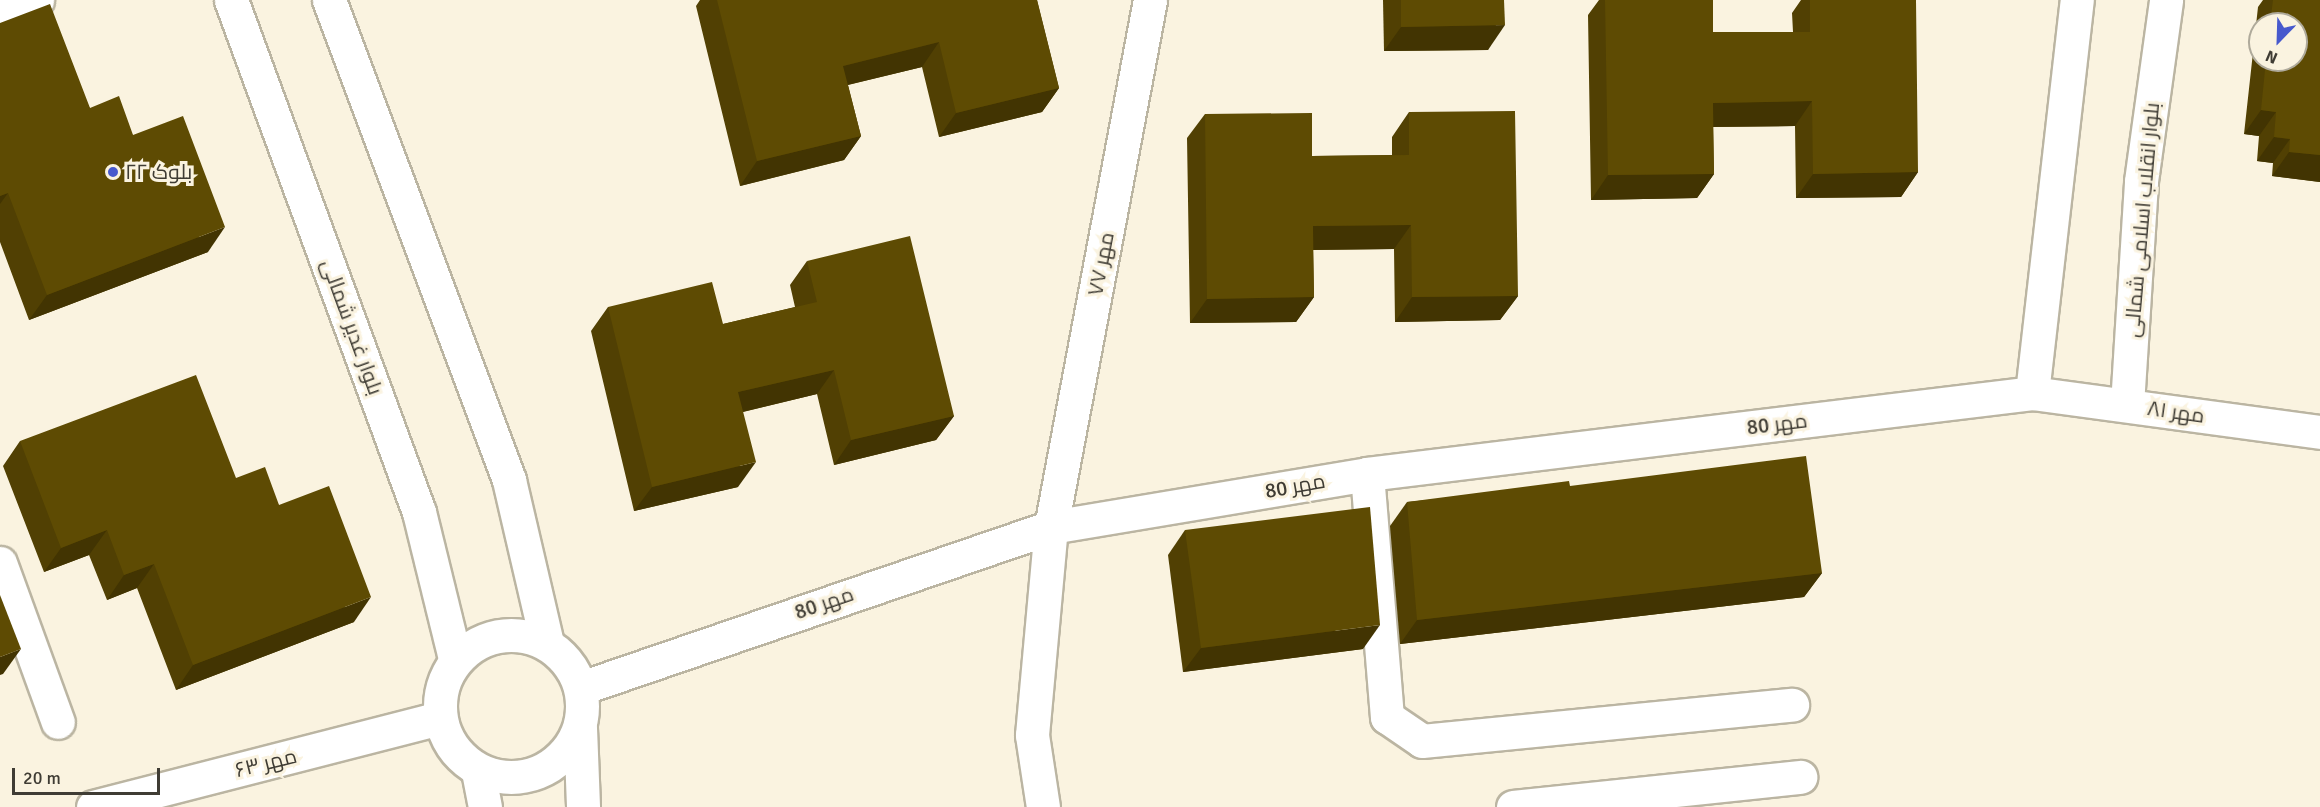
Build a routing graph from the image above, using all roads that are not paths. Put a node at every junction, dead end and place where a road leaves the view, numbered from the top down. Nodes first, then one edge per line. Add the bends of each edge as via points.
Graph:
1 (37, 0) edge
2 (231, 0) edge
3 (329, 0) edge
4 (1150, 0) edge
5 (2076, 0) edge
6 (2166, 0) edge
7 (0, 15) edge
8 (2032, 393) junction
9 (2127, 405) junction
10 (2320, 432) edge
11 (1367, 474) junction
12 (1051, 527) junction
13 (0, 563) edge
14 (547, 643) junction
15 (455, 659) junction
16 (581, 688) junction
17 (1792, 705) dead end
18 (439, 718) junction
19 (58, 722) dead end
20 (580, 728) junction
21 (478, 771) junction
22 (1800, 777) dead end
23 (1580, 803) edge
24 (93, 807) edge
25 (485, 807) edge
26 (583, 807) edge
27 (1043, 807) edge
28 (1513, 807) edge

1 - 7 street
2 - 15 street, بلوار غدیر شمالی via 418,512
3 - 14 street via 509,480
4 - 12 street, مهر ۷۷
5 - 8 street
6 - 9 street, بلوار انقلاب اسلامی شمالی via 2141,182
8 - 9 street, مهر ۸۱
8 - 11 street, مهر 80
9 - 10 street, مهر ۸۱
11 - 12 street, مهر 80
11 - 17 street via 1387,717 1422,741
12 - 16 street, مهر 80
12 - 27 street, مهر ۷۷ via 1032,735
13 - 19 street
14 - 15 street via 522,634 497,634
14 - 16 street via 568,662
15 - 18 street via 441,687
16 - 20 street
18 - 21 street via 452,749
18 - 24 street, مهر ۶۳
20 - 21 street via 564,755 539,772 508,778
20 - 26 street
21 - 25 street
22 - 23 street
23 - 28 street

